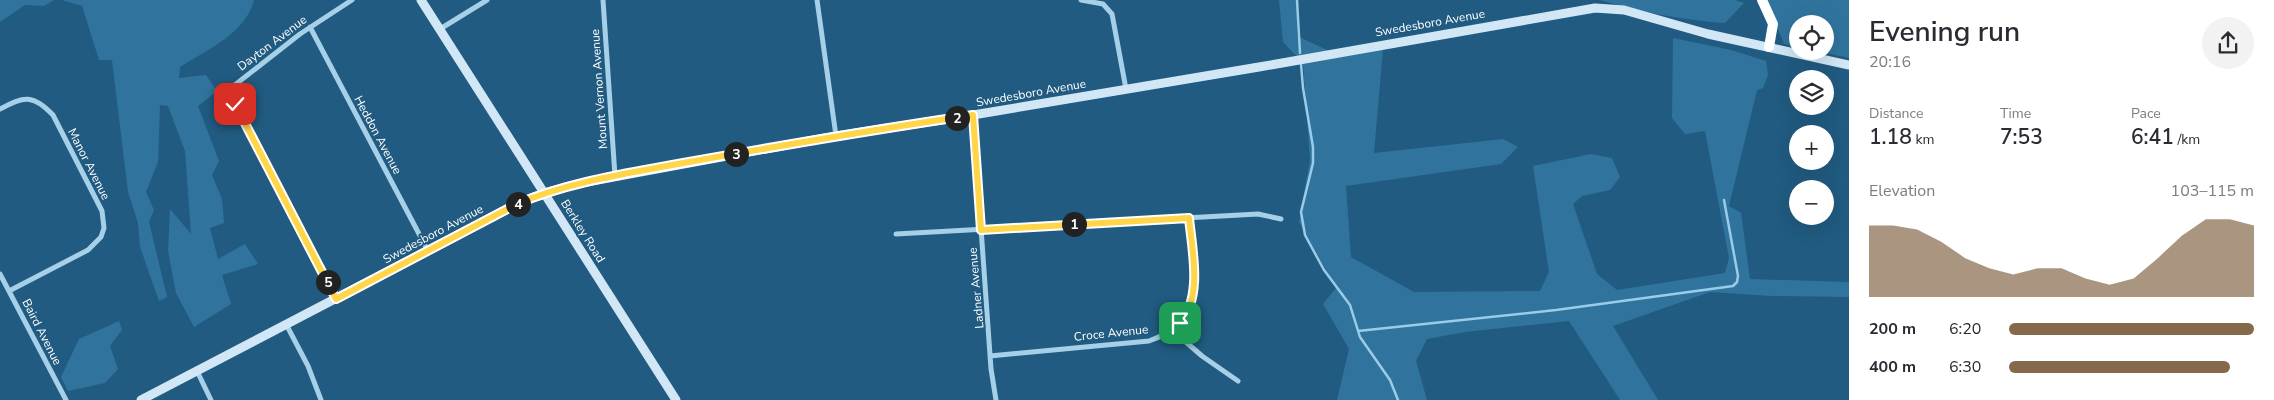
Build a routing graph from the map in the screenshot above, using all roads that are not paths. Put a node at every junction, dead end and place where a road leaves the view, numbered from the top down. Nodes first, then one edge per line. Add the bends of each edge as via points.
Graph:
1 (352, 0) edge
2 (421, 0) edge
3 (487, 0) edge
4 (603, 0) edge
5 (817, 0) edge
6 (1081, 0) edge
7 (1089, 0) edge
8 (1762, 0) edge
9 (1104, 2) edge
10 (310, 27) junction
11 (440, 29) junction
12 (1769, 47) junction
13 (1849, 65) edge
14 (1126, 89) junction
15 (0, 109) edge
16 (973, 115) junction
17 (836, 136) junction
18 (615, 176) junction
19 (544, 192) junction
20 (1189, 218) junction
21 (1281, 219) dead end
22 (981, 230) junction
23 (896, 234) dead end
24 (428, 251) junction
25 (0, 274) edge
26 (9, 292) junction
27 (336, 299) junction
28 (286, 324) junction
29 (1172, 330) junction
30 (990, 356) junction
31 (198, 371) junction
32 (1238, 381) dead end
33 (66, 400) edge
34 (141, 400) edge
35 (211, 400) edge
36 (321, 400) edge
37 (676, 400) edge
38 (996, 400) edge

1 - 10 street, Dayton Avenue
2 - 11 street, Berkley Road
3 - 11 street
4 - 18 street, Mount Vernon Avenue
5 - 17 street
6 - 7 street
7 - 9 street
8 - 12 highway via 1773,24
9 - 14 street via 1114,21
10 - 24 street, Heddon Avenue
10 - 27 street, Dayton Avenue via 231,88 235,104
11 - 19 street, Berkley Road
12 - 13 street, Swedesboro Avenue
12 - 14 street, Swedesboro Avenue via 1686,29 1624,10 1595,8
14 - 16 street, Swedesboro Avenue
15 - 26 street, Manor Avenue via 16,100 26,99 48,109 104,219 101,237 88,250
16 - 17 street, Swedesboro Avenue
16 - 22 street, Ladner Avenue
17 - 18 street, Swedesboro Avenue
18 - 19 street, Swedesboro Avenue
19 - 24 street, Swedesboro Avenue
19 - 37 street, Berkley Road
20 - 21 street via 1258,214
20 - 22 street
20 - 29 street, Croce Avenue via 1193,297 1186,317
22 - 23 street
22 - 30 street, Ladner Avenue
24 - 27 street, Swedesboro Avenue
25 - 26 street, Baird Avenue
26 - 33 street, Baird Avenue
27 - 28 street, Swedesboro Avenue
28 - 31 street, Swedesboro Avenue
28 - 36 street
29 - 30 street, Croce Avenue via 1149,341
29 - 32 street
30 - 38 street, Ladner Avenue
31 - 34 street, Swedesboro Avenue
31 - 35 street

